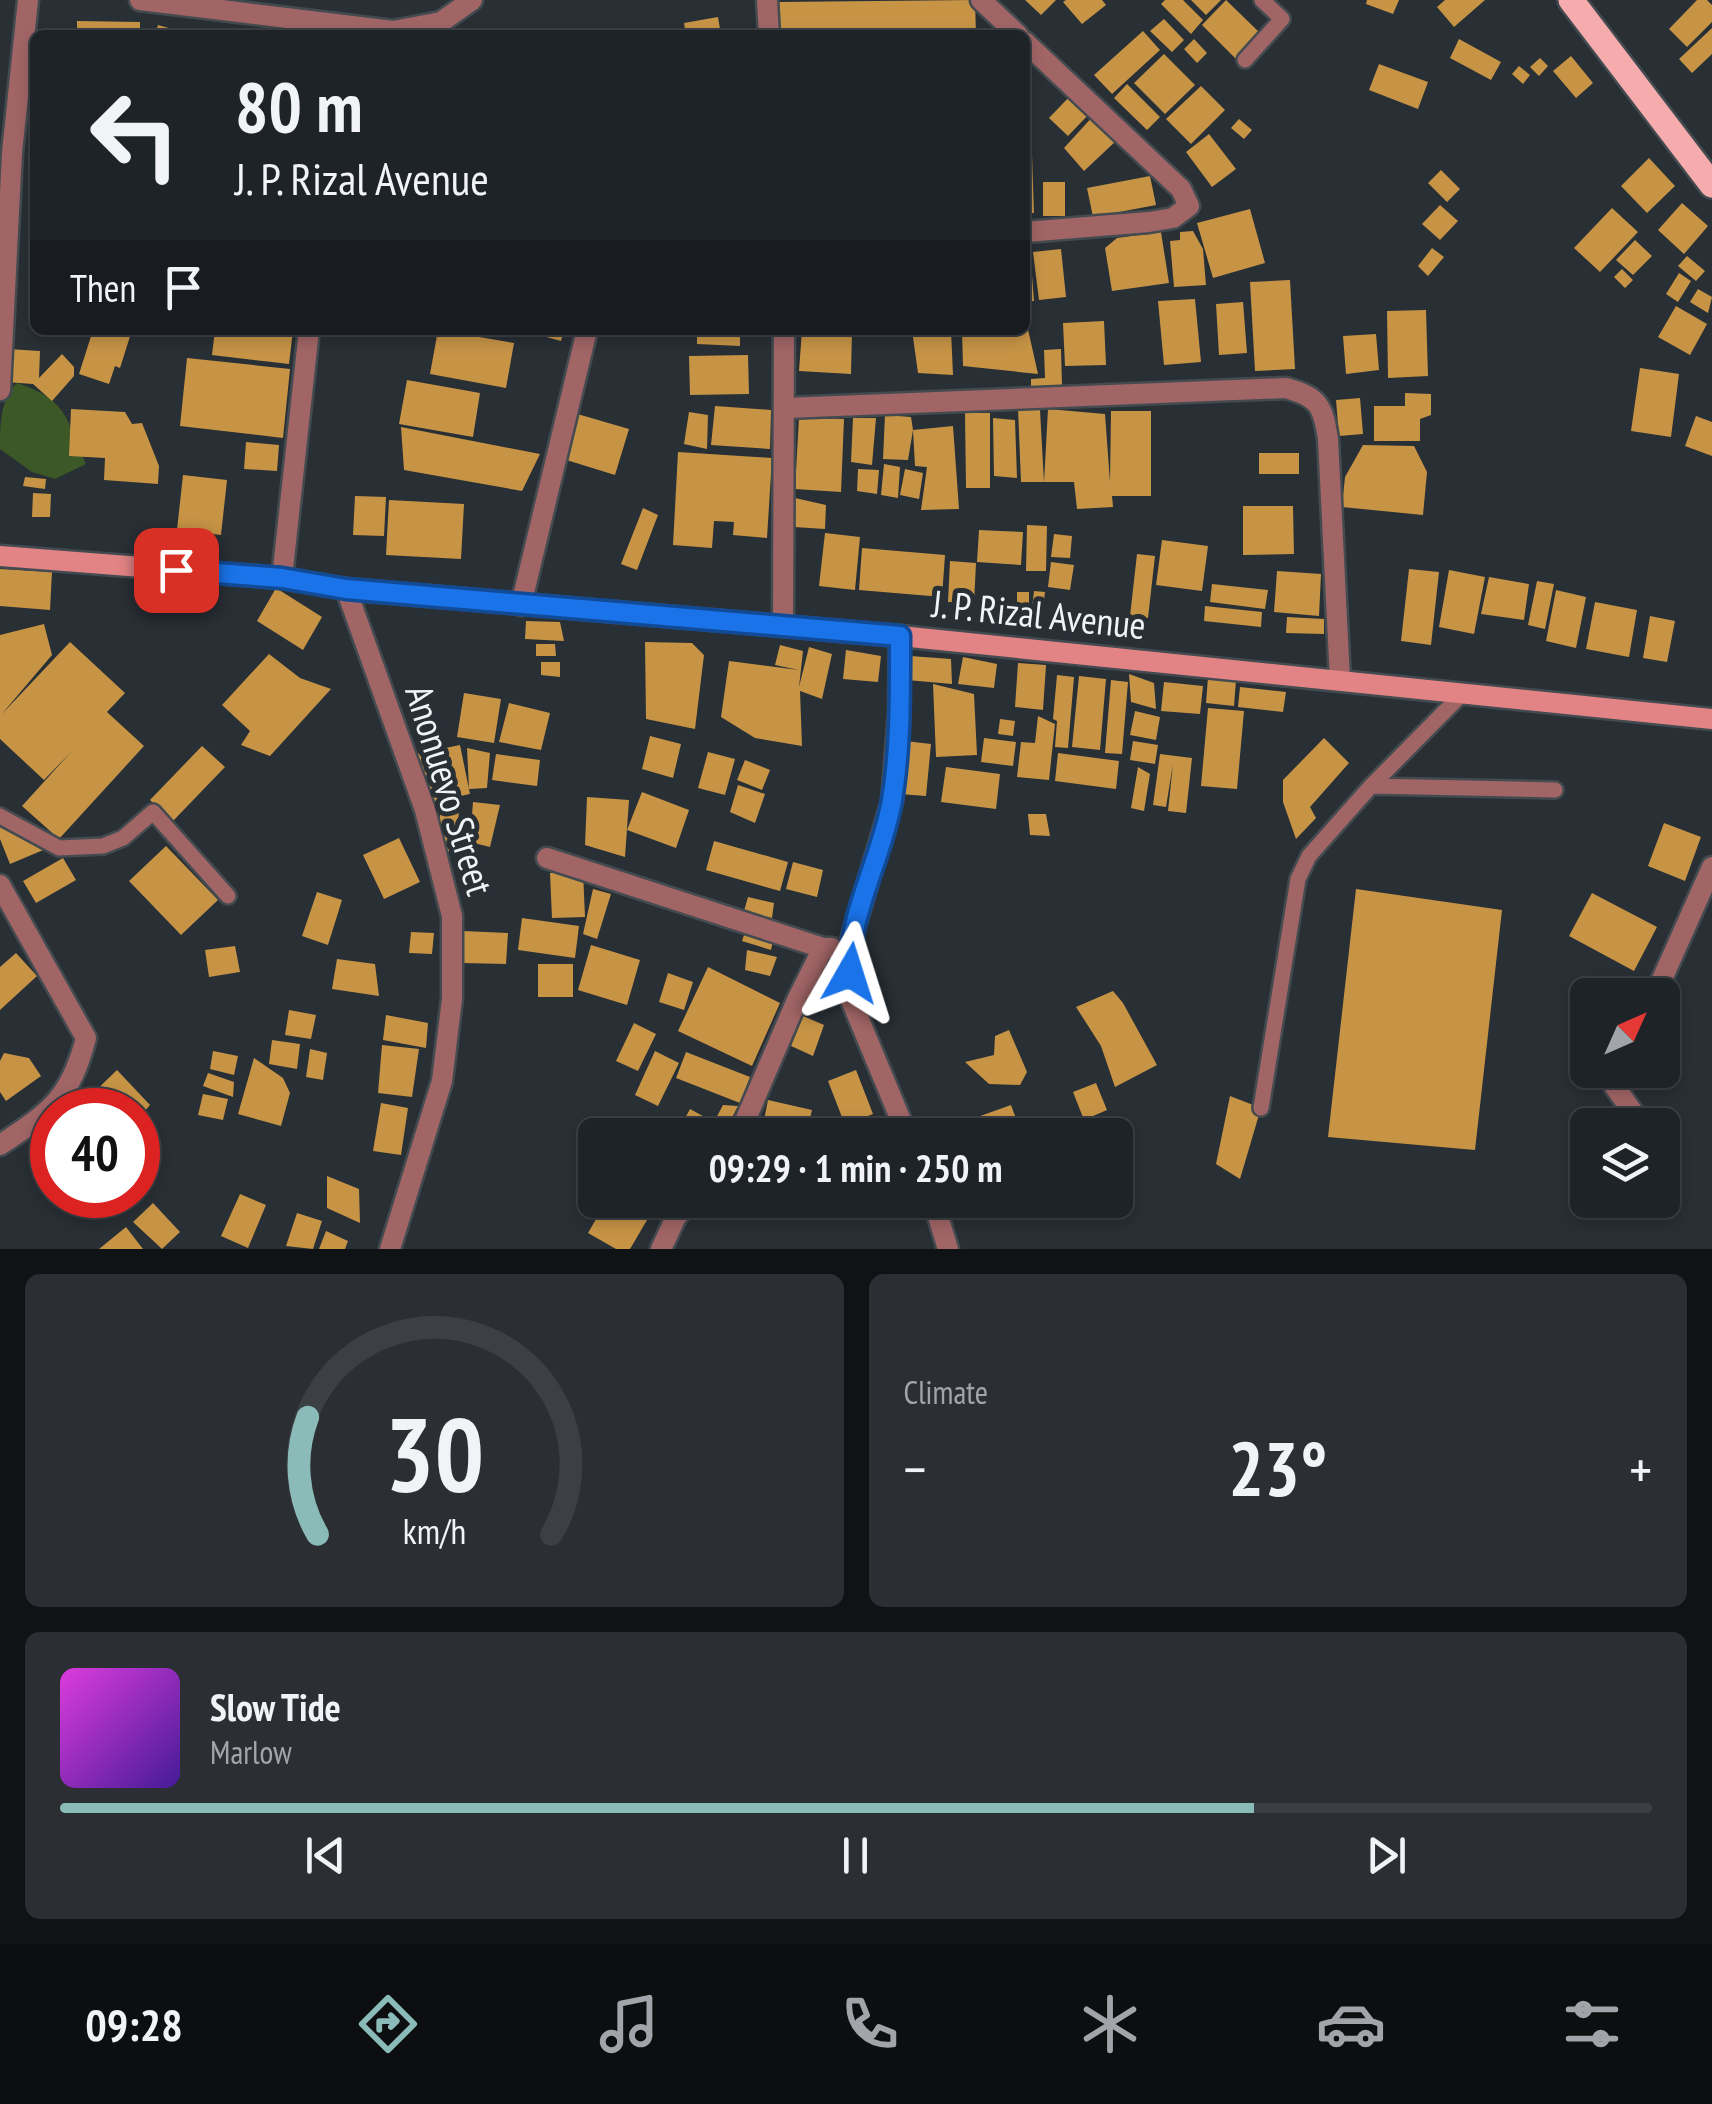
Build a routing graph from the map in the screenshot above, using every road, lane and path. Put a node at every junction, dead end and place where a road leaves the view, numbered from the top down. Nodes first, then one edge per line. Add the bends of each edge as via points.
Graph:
1 (28, 0) edge
2 (140, 0) edge
3 (472, 0) edge
4 (767, 0) edge
5 (981, 0) edge
6 (1262, 0) edge
7 (1571, 0) edge
8 (236, 5) edge
9 (387, 30) edge
10 (398, 30) edge
11 (769, 30) edge
12 (1013, 30) edge
13 (1030, 47) edge
14 (1244, 60) dead end
15 (6, 152) edge
16 (1712, 185) edge
17 (1030, 232) edge
18 (308, 335) edge
19 (586, 335) edge
20 (784, 335) edge
21 (0, 390) edge
22 (786, 408) junction
23 (0, 556) edge
24 (282, 578) junction
25 (346, 589) junction
26 (521, 604) junction
27 (784, 626) junction
28 (900, 636) junction
29 (1340, 680) junction
30 (1463, 693) junction
31 (1712, 719) edge
32 (1372, 786) junction
33 (1555, 790) dead end
34 (0, 816) edge
35 (546, 858) dead end
36 (1712, 867) edge
37 (0, 885) edge
38 (228, 896) dead end
39 (849, 946) junction
40 (823, 948) junction
41 (1663, 978) edge
42 (1262, 1108) dead end
43 (746, 1118) edge
44 (900, 1118) edge
45 (0, 1145) edge
46 (676, 1218) edge
47 (939, 1218) edge
48 (390, 1249) edge
49 (661, 1249) edge
50 (948, 1249) edge

1 - 15 street
2 - 8 street
3 - 10 street via 441,22
4 - 11 street
5 - 12 street
6 - 14 lane via 1282,18
7 - 16 main road
8 - 9 street
13 - 17 street via 1182,189 1189,206 1174,218
15 - 21 street
18 - 24 street
19 - 26 street
20 - 22 street
22 - 27 street
22 - 29 street via 1286,388 1310,394 1324,413 1328,439
23 - 24 main road, J. P. Rizal Avenue
24 - 25 main road, J. P. Rizal Avenue
25 - 26 main road, J. P. Rizal Avenue
25 - 48 street, Anonuevo Street via 425,810 452,916 452,999 442,1080
26 - 27 main road, J. P. Rizal Avenue
27 - 28 main road, J. P. Rizal Avenue
28 - 29 main road, J. P. Rizal Avenue
28 - 39 street via 892,801
29 - 30 main road, J. P. Rizal Avenue
30 - 31 main road, J. P. Rizal Avenue
30 - 32 lane
32 - 33 lane
32 - 42 lane via 1298,879
34 - 38 lane via 60,848 113,842 153,812
35 - 40 street
36 - 41 street
37 - 45 street via 86,1038 78,1071 60,1101
39 - 40 street
39 - 44 street via 851,1000
40 - 43 street
46 - 49 street
47 - 50 street

